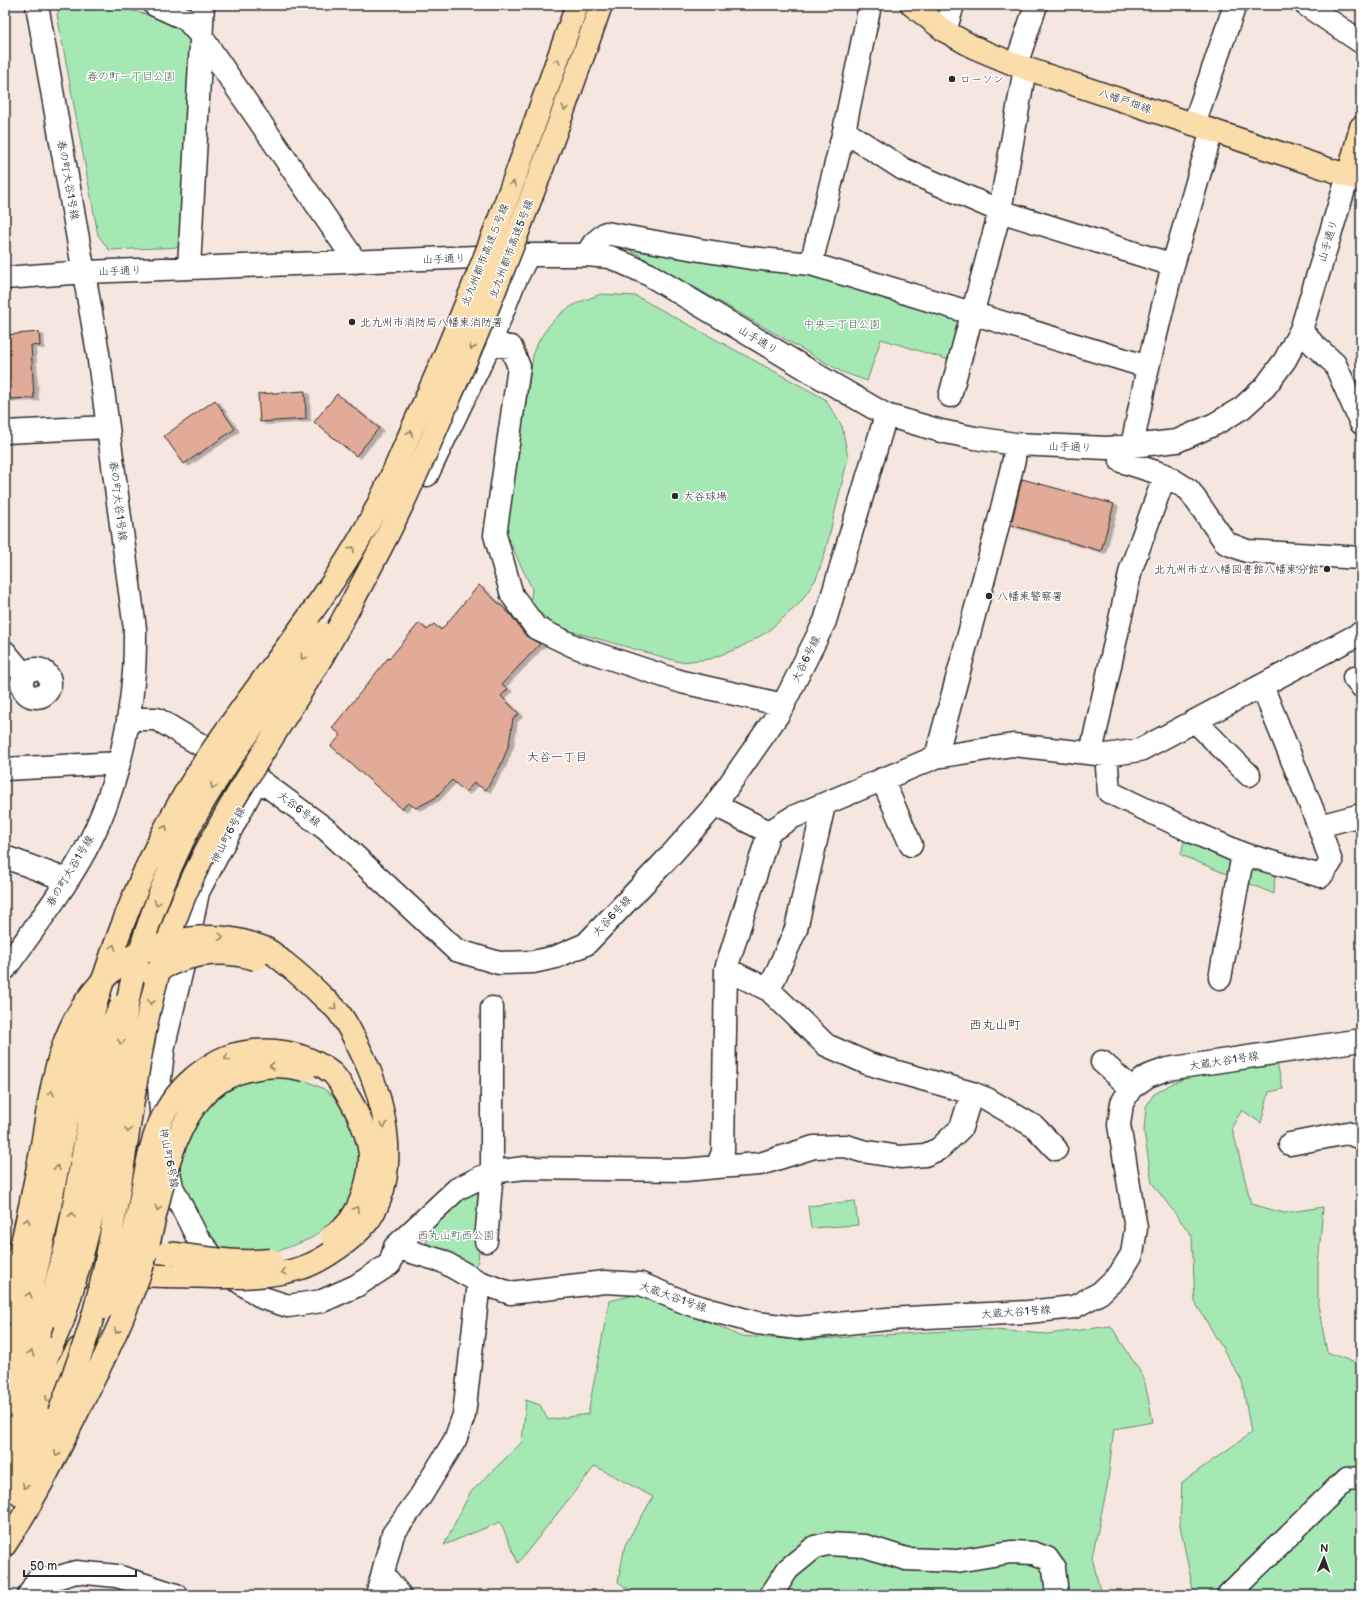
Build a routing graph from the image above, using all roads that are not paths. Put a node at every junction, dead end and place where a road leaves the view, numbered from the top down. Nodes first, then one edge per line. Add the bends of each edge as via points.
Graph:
1 (37, 5) edge
2 (155, 5) edge
3 (203, 5) edge
4 (577, 5) edge
5 (601, 5) edge
6 (870, 5) edge
7 (912, 5) edge
8 (953, 5) edge
9 (1036, 5) edge
10 (1235, 5) edge
11 (1306, 5) edge
12 (945, 31) junction
13 (201, 36) junction
14 (1361, 42) edge
15 (1020, 66) junction
16 (1361, 126) edge
17 (1203, 127) junction
18 (844, 131) junction
19 (1354, 178) edge
20 (1000, 211) junction
21 (528, 255) junction
22 (586, 255) junction
23 (356, 262) junction
24 (811, 264) junction
25 (1173, 265) junction
26 (189, 268) junction
27 (85, 272) junction
28 (5, 278) edge
29 (973, 313) junction
30 (1301, 330) junction
31 (490, 344) junction
32 (1148, 368) junction
33 (950, 396) dead end
34 (886, 415) junction
35 (1361, 423) edge
36 (108, 427) junction
37 (5, 432) edge
38 (1015, 444) junction
39 (1132, 446) junction
40 (1164, 474) junction
41 (389, 532) junction
42 (1361, 558) edge
43 (1361, 633) edge
44 (5, 652) edge
45 (24, 675) dead end
46 (1262, 686) junction
47 (784, 705) junction
48 (128, 719) junction
49 (1195, 721) junction
50 (1099, 754) junction
51 (936, 757) junction
52 (119, 763) junction
53 (5, 769) edge
54 (1249, 774) dead end
55 (258, 779) junction
56 (882, 779) junction
57 (715, 805) junction
58 (824, 805) junction
59 (1361, 815) edge
60 (1319, 826) junction
61 (769, 832) junction
62 (911, 844) dead end
63 (1243, 854) junction
64 (5, 857) edge
65 (67, 880) junction
66 (5, 969) edge
67 (726, 969) junction
68 (1220, 978) dead end
69 (306, 980) junction
70 (769, 990) junction
71 (492, 1008) dead end
72 (1361, 1040) edge
73 (1102, 1062) dead end
74 (1131, 1088) junction
75 (972, 1093) junction
76 (354, 1105) junction
77 (1361, 1138) edge
78 (1290, 1144) dead end
79 (1056, 1149) dead end
80 (717, 1167) junction
81 (492, 1172) junction
82 (486, 1241) dead end
83 (395, 1247) junction
84 (5, 1254) edge
85 (5, 1272) edge
86 (479, 1282) junction
87 (5, 1313) edge
88 (29, 1333) junction
89 (5, 1366) edge
90 (5, 1372) edge
91 (5, 1414) edge
92 (67, 1416) junction
93 (5, 1452) edge
94 (1361, 1478) edge
95 (5, 1480) edge
96 (5, 1525) edge
97 (5, 1545) edge
98 (383, 1574) junction
99 (29, 1595) edge
100 (176, 1595) edge
101 (377, 1595) edge
102 (400, 1595) edge
103 (770, 1595) edge
104 (1057, 1595) edge
105 (1228, 1595) edge

1 - 27 street, 春の町大谷1号線
2 - 13 street via 186,19
3 - 13 street
88 -> 4 main road, 北九州都市高速５号線, bridge via 35,1277 73,1090 107,964 129,906 181,798 217,742 332,583 367,525 434,379 510,190
5 -> 41 main road, 北九州都市高速5号線, bridge via 562,117 482,323
6 - 18 street
7 - 12 main road, 八幡戸畑線
8 - 12 street
9 - 15 street
10 - 17 street
11 - 14 street
12 - 15 main road, 八幡戸畑線 via 973,47
13 - 23 street
13 - 26 street
15 - 17 main road, 八幡戸畑線
15 - 20 street
16 - 19 main road
17 - 19 main road, 八幡戸畑線
17 - 25 street
18 - 20 street via 903,169
18 - 24 street
19 - 30 street, 山手通り
20 - 25 street
20 - 29 street
21 - 22 street, 山手通り
21 - 23 street, 山手通り
21 - 31 street, 神山町6号線 via 513,285
22 - 24 street via 594,243 606,233 729,254
22 - 34 street, 山手通り via 610,257 648,274
23 - 26 street, 山手通り
24 - 29 street
25 - 32 street
26 - 27 street, 山手通り
27 - 28 street, 山手通り
27 - 36 street, 春の町大谷1号線
29 - 32 street
29 - 33 street
30 - 35 street via 1335,364
30 - 39 street, 山手通り via 1265,387 1242,408 1177,441
31 - 47 street via 511,348 519,368 495,535 512,595 536,628 576,646 682,682
31 - 55 street, 神山町6号線 via 369,594
32 - 39 street
34 - 38 street, 山手通り via 941,431
34 - 47 street, 大谷6号線 via 825,621
36 - 37 street
36 - 48 street, 春の町大谷1号線 via 135,629 134,672
38 - 39 street, 山手通り via 1107,448
38 - 51 street via 1014,459 996,533
39 - 40 street via 1121,461
40 - 42 street via 1189,490 1226,542 1246,552
40 - 50 street via 1131,569
41 -> 92 main road, bridge via 322,657 205,852 170,933 156,980 137,1071 105,1266 76,1370
41 -> 93 main road, bridge via 214,784 168,875 149,921 136,963 126,1009 104,1161 81,1262 63,1320
43 - 46 street
44 - 45 street
46 - 49 street
46 - 60 street
47 - 57 street, 大谷6号線
48 - 52 street, 春の町大谷1号線
48 - 55 street, 大谷6号線 via 158,719
49 - 50 street via 1140,750
49 - 54 street
50 - 51 street via 1013,745
50 - 63 street via 1109,792
51 - 56 street
52 - 53 street
52 - 65 street, 春の町大谷1号線 via 103,814
55 - 57 street, 大谷6号線 via 327,830 456,950 499,963 533,962 556,957 586,944
55 - 83 street, 神山町6号線 via 198,892 164,1045 159,1085 163,1139 172,1187 197,1237 225,1272 263,1298 288,1306 322,1301 356,1286 390,1264
56 - 58 street
56 - 62 street
57 - 61 street
58 - 61 street
58 - 70 street via 796,929
59 - 60 street
60 - 63 street via 1331,862 1321,876
61 - 67 street
63 - 68 street
64 - 65 street
65 - 66 street, 春の町大谷1号線
67 - 70 street
67 - 80 street via 723,1152
69 -> 85 main road, bridge via 340,1013 372,1076 382,1108 387,1147 385,1174 379,1200 368,1221 352,1238 328,1255 306,1266 260,1276
87 -> 69 main road, bridge via 27,1223 56,1071 64,1043 76,1017 109,974 129,958 152,948 199,936 221,936 268,950
88 -> 69 main road, bridge via 55,1287 68,1238 102,1048 110,1027 136,988 152,973 174,962 197,955 219,953 260,960
70 - 75 street via 826,1045 869,1064
71 - 81 street
72 - 74 street, 大蔵大谷1号線 via 1167,1070 1148,1076
73 - 74 street
74 - 86 street, 大蔵大谷1号線 via 1122,1103 1119,1125 1136,1228 1132,1254 1120,1275 1100,1293 1074,1307 1028,1312 887,1319 797,1328 758,1323 689,1304 642,1284 605,1282 510,1293
75 - 79 street via 1035,1127
75 - 80 street via 961,1128 939,1149 925,1154 900,1157 846,1146 814,1147 760,1164
84 -> 76 main road, bridge via 167,1252 254,1262 298,1254 317,1246 344,1227 364,1192 370,1160 366,1134
76 -> 92 main road, bridge via 312,1072 285,1065 237,1072 214,1085 196,1104 182,1127 173,1150 150,1238 120,1325
76 -> 95 main road, bridge via 333,1074 318,1064 294,1054 274,1050 258,1050 230,1056 206,1067 181,1089 158,1125 126,1262 107,1301 50,1395
77 - 78 street via 1347,1133
80 - 81 street via 685,1170 526,1168
81 - 82 street
81 - 83 street via 457,1189
83 - 86 street via 442,1261
86 - 98 street via 464,1415 455,1440 393,1534
88 - 89 main road
88 - 90 main road
91 -> 88 main road
92 -> 96 main road
92 -> 97 main road via 44,1481
94 - 105 street via 1346,1479
98 - 101 street
98 - 102 street
99 - 100 street via 37,1580 76,1572 116,1576
103 - 104 street via 788,1569 814,1548 827,1544 865,1546 906,1559 920,1560 957,1561 1011,1552 1033,1553 1047,1558 1054,1568

